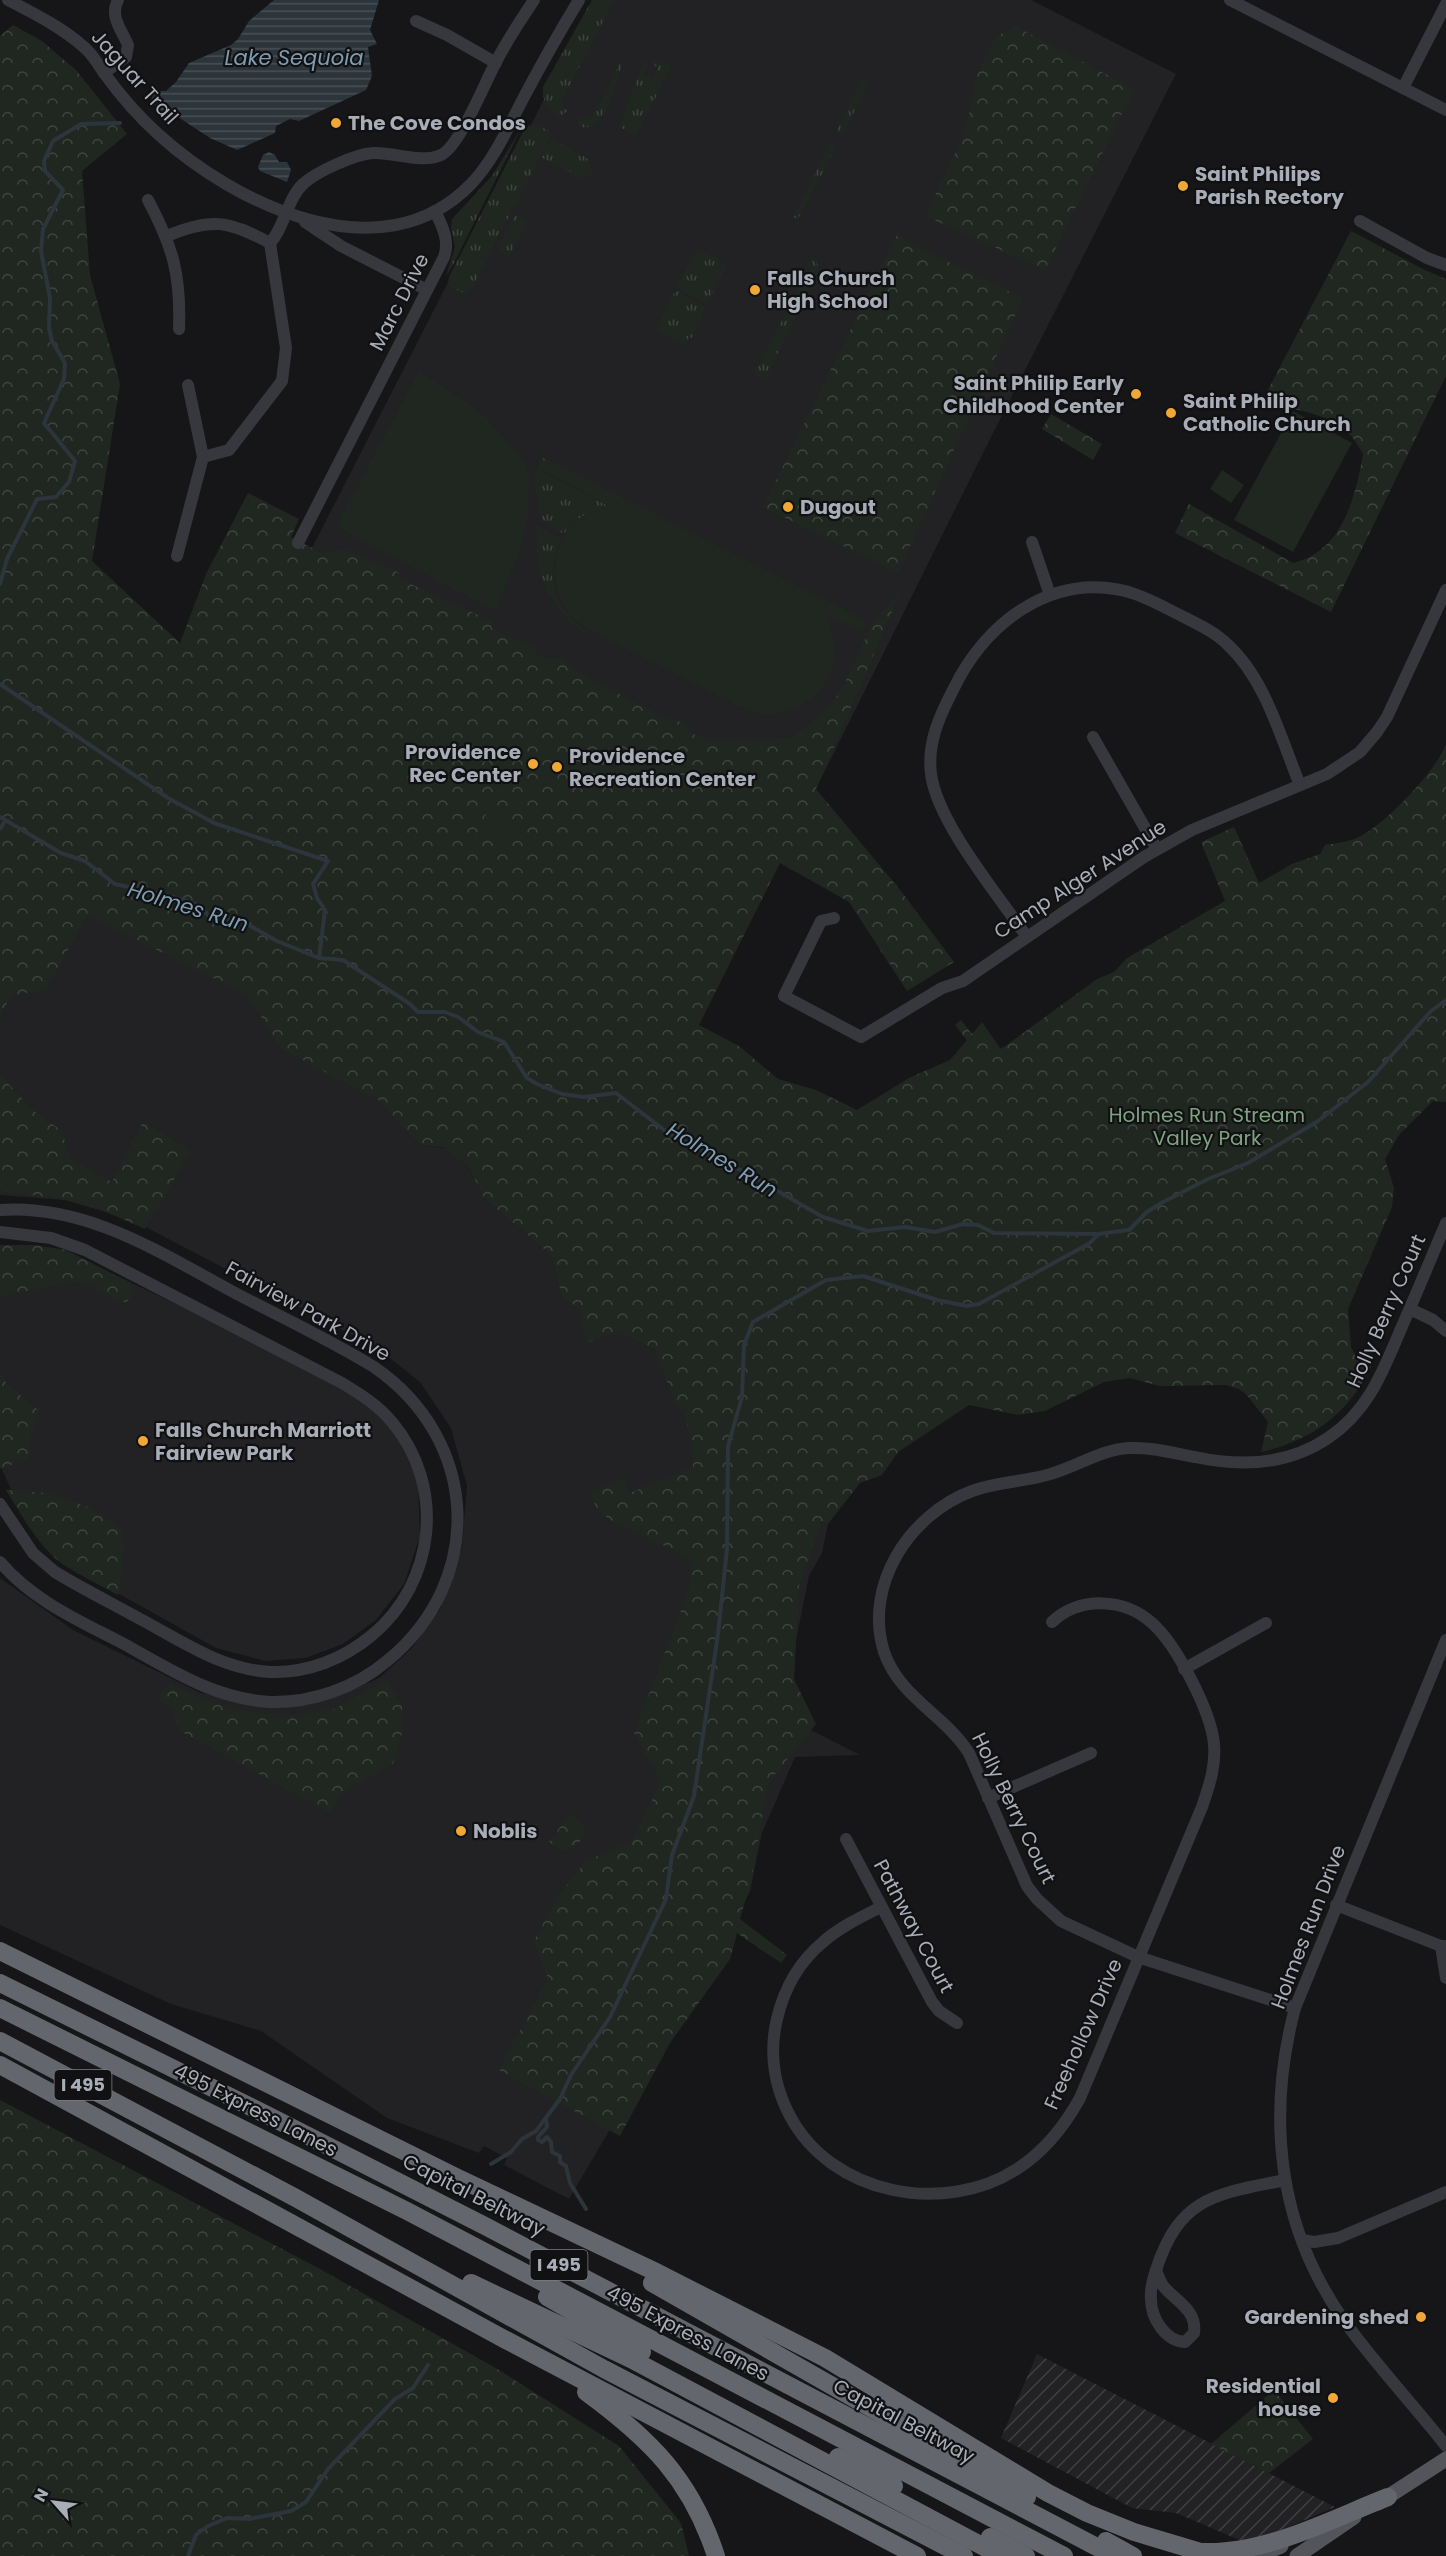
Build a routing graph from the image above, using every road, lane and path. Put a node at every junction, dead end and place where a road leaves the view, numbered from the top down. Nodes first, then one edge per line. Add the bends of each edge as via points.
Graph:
1 (8, 0) edge
2 (118, 0) edge
3 (534, 0) edge
4 (579, 0) edge
5 (1230, 0) edge
6 (1249, 4) edge
7 (1446, 4) edge
8 (416, 21) dead end
9 (496, 63) junction
10 (104, 73) junction
11 (1402, 88) junction
12 (1446, 110) edge
13 (148, 200) dead end
14 (435, 211) junction
15 (292, 215) junction
16 (1360, 221) dead end
17 (167, 236) junction
18 (270, 243) junction
19 (1446, 266) edge
20 (427, 290) junction
21 (179, 328) dead end
22 (188, 385) dead end
23 (203, 457) junction
24 (1032, 542) dead end
25 (298, 543) dead end
26 (177, 556) dead end
27 (1446, 590) edge
28 (1050, 595) junction
29 (1093, 737) dead end
30 (1300, 785) junction
31 (1157, 849) junction
32 (834, 918) dead end
33 (1027, 937) junction
34 (0, 1208) edge
35 (1446, 1222) edge
36 (0, 1232) edge
37 (1410, 1309) junction
38 (1446, 1331) edge
39 (0, 1504) edge
40 (0, 1562) edge
41 (1052, 1622) dead end
42 (1266, 1623) dead end
43 (1446, 1640) edge
44 (1184, 1669) junction
45 (1091, 1753) dead end
46 (988, 1798) junction
47 (846, 1839) dead end
48 (1336, 1905) junction
49 (882, 1907) junction
50 (1444, 1946) edge
51 (0, 1950) edge
52 (1138, 1957) junction
53 (1446, 1978) edge
54 (0, 1983) edge
55 (0, 2007) edge
56 (1295, 2008) junction
57 (957, 2023) dead end
58 (0, 2041) edge
59 (0, 2065) edge
60 (0, 2072) edge
61 (71, 2103) junction
62 (1285, 2180) junction
63 (1446, 2192) edge
64 (294, 2197) junction
65 (520, 2208) junction
66 (407, 2211) junction
67 (1302, 2240) junction
68 (1156, 2270) junction
69 (506, 2340) junction
70 (1446, 2446) edge
71 (1446, 2459) edge
72 (1388, 2497) junction
73 (1348, 2520) junction
74 (1208, 2554) edge
75 (716, 2556) edge
76 (916, 2556) edge
77 (964, 2556) edge
78 (1001, 2556) edge
79 (1026, 2556) edge
80 (1064, 2556) edge
81 (1114, 2556) edge
82 (1133, 2556) edge
83 (1258, 2556) edge
84 (1297, 2556) edge

1 - 10 street, Jaguar Trail via 68,34 86,48
2 - 10 street via 114,8 128,45 126,57
3 - 9 street
4 - 14 street via 486,165 463,192
5 - 6 street
6 - 11 street
7 - 11 street
8 - 9 street
9 - 15 street via 452,146 440,155 418,158 372,153 326,168 302,185
10 - 15 street, Jaguar Trail via 135,110 182,155 242,193
11 - 12 street
13 - 17 street
14 - 15 street, Jaguar Trail via 406,223 374,227
14 - 20 street, Marc Drive via 445,233 446,252
15 - 18 street
15 - 20 street via 341,246
16 - 19 street
17 - 18 street via 195,224 228,224
17 - 21 street via 180,294
18 - 23 street via 286,348 282,381 229,450
20 - 25 street, Marc Drive
22 - 23 street
23 - 26 street
24 - 28 street
27 - 30 street, Camp Alger Avenue via 1377,732 1347,762
28 - 30 street via 1086,587 1125,591 1145,597 1228,644 1252,674
28 - 33 street via 1015,612 972,655 939,719 931,753 931,773 940,807
29 - 31 street
30 - 31 street, Camp Alger Avenue via 1192,830
31 - 33 street, Camp Alger Avenue
32 - 33 street, Camp Alger Avenue via 821,921 784,996 861,1037 942,988 963,981
34 - 40 street, Fairview Park Drive via 58,1213 107,1226 357,1356 389,1377 427,1418 446,1454 456,1498 456,1544 451,1566 425,1623 403,1649 377,1670 334,1692 291,1701 248,1700 192,1682 37,1597
35 - 37 street, Holly Berry Court
36 - 39 street via 51,1238 108,1260 364,1397 392,1422 412,1451 424,1485 426,1540 417,1576 401,1606 382,1627 360,1645 324,1663 272,1672 219,1661 55,1572 33,1553
37 - 38 street
37 - 46 street, Holly Berry Court via 1386,1366 1357,1414 1308,1450 1278,1460 1245,1464 1160,1449 1111,1451 1046,1476 971,1491 936,1511 909,1537 884,1584 879,1619 884,1651 906,1689 959,1739
41 - 44 street, Freehollow Drive via 1081,1605 1098,1603 1128,1609 1158,1628
42 - 44 street
43 - 48 street, Holmes Run Drive
44 - 52 street, Freehollow Drive via 1212,1728 1214,1768 1202,1807
45 - 46 street
46 - 52 street, Holly Berry Court via 1021,1875 1037,1899 1061,1921
47 - 49 street, Pathway Court
48 - 50 street
48 - 56 street, Holmes Run Drive
49 - 52 street, Freehollow Drive via 834,1933 800,1967 780,2005 773,2062 785,2105 807,2141 850,2175 891,2190 934,2194 975,2187 1018,2168 1045,2147 1080,2098
49 - 57 street, Pathway Court via 932,2002
50 - 53 street
51 - 65 highway
52 - 56 street, Holly Berry Court
54 - 81 highway, Capital Beltway / I 495 via 485,2226
55 - 66 highway, 495 Express Lanes / I 495
56 - 62 street, Holmes Run Drive via 1280,2095
58 - 64 highway, I 495
59 - 61 highway, I 495
60 - 61 highway
61 - 69 highway, I 495
62 - 67 street, Holmes Run Drive
62 - 68 street via 1226,2192 1192,2209 1170,2234
63 - 67 street via 1338,2238
64 - 77 highway, I 495 via 604,2369
64 - 78 highway via 631,2359
65 - 74 highway via 825,2358 1087,2513
65 - 82 highway
66 - 79 highway via 673,2370
66 - 80 highway, 495 Express Lanes / I 495
67 - 70 street, Holmes Run Drive via 1344,2320
68 - 68 street via 1164,2288 1194,2320 1194,2333 1185,2342 1170,2337 1156,2322 1150,2300
69 - 75 highway via 594,2398 644,2438 688,2491 700,2511
69 - 76 highway, I 495
71 - 72 main road
72 - 73 main road
72 - 74 highway via 1256,2547
73 - 83 main road
73 - 84 main road

